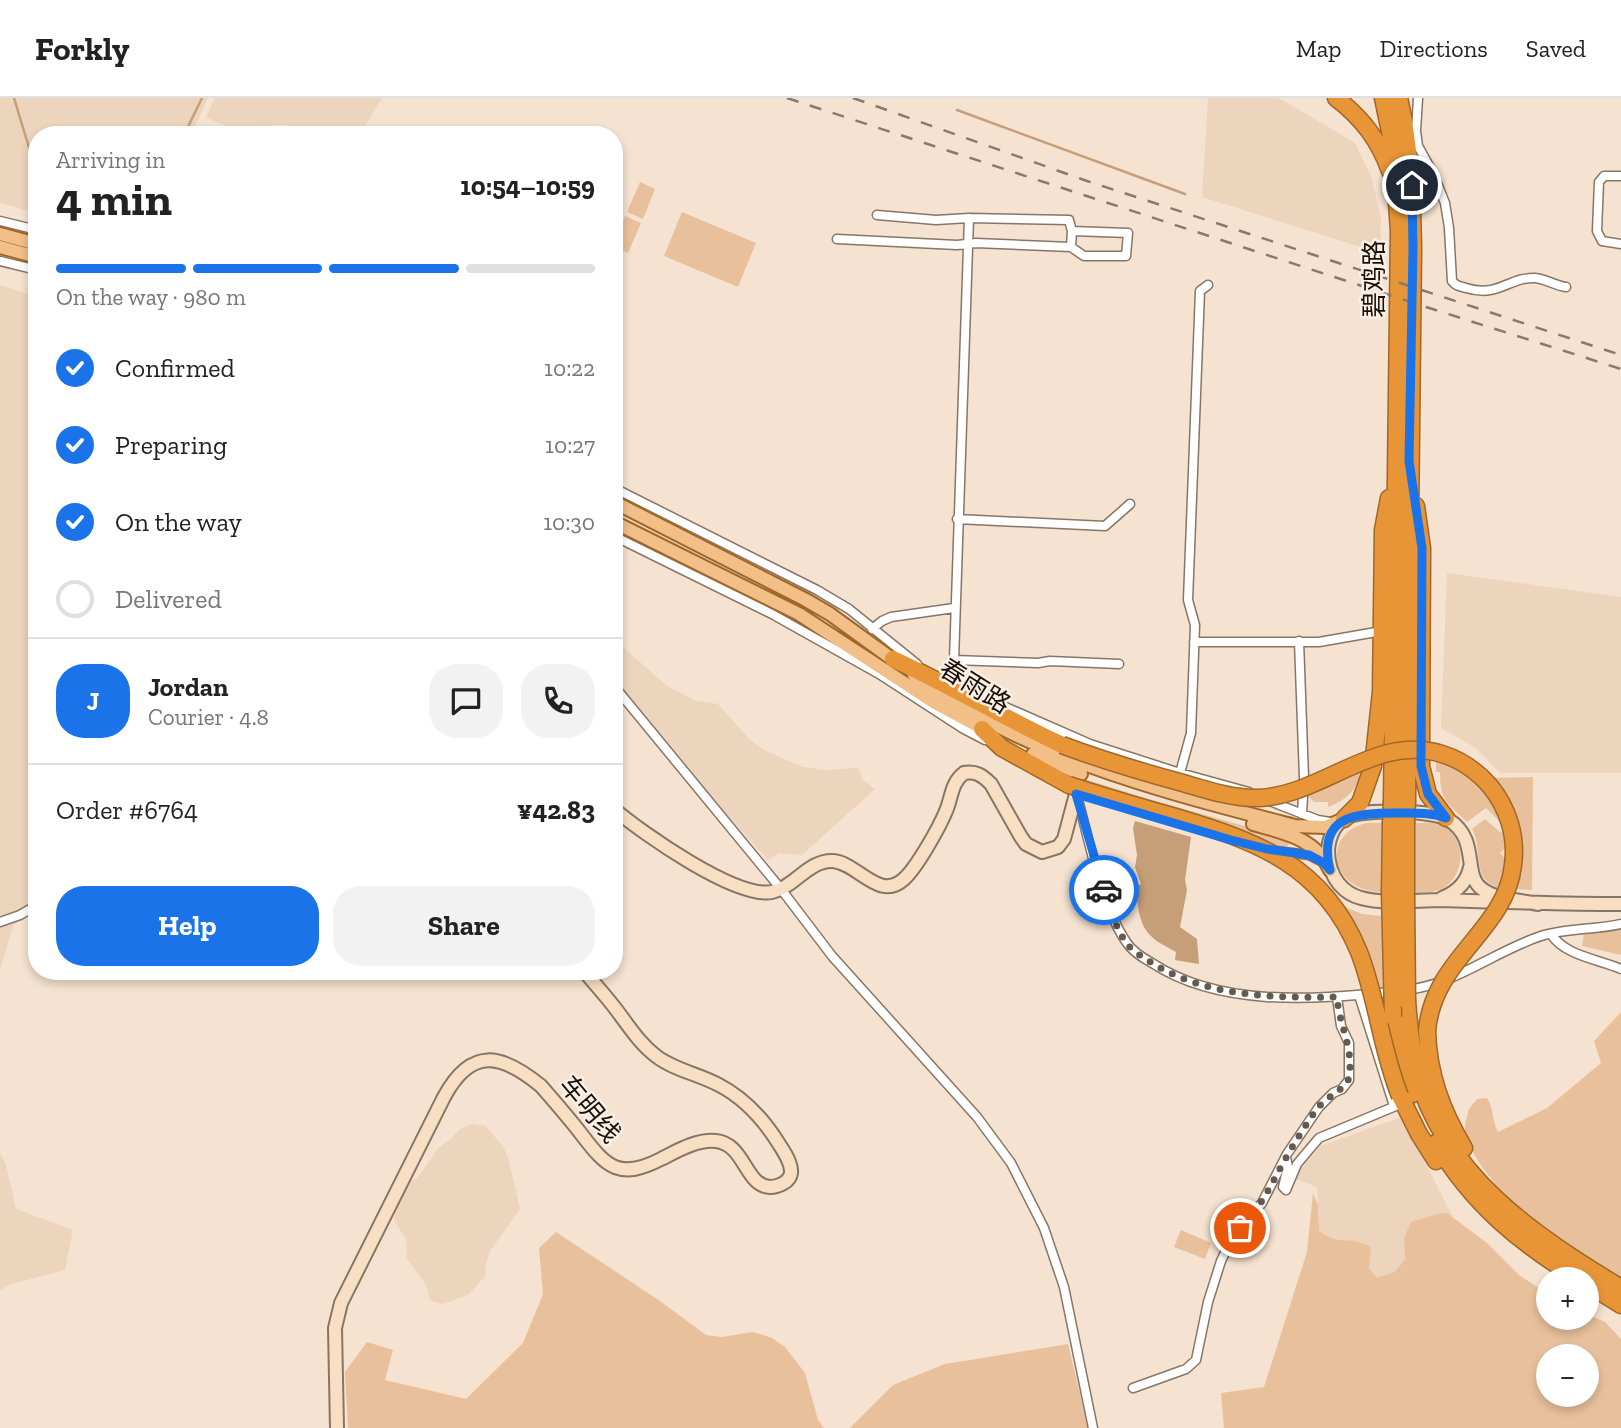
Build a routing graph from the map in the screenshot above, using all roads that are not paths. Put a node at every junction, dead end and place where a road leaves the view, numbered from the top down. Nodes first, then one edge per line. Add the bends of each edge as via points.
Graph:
1 (1336, 98) edge
2 (1383, 98) edge
3 (1399, 98) edge
4 (1410, 98) edge
5 (1418, 98) edge
6 (1407, 132) junction
7 (1621, 176) edge
8 (1398, 196) junction
9 (877, 215) dead end
10 (969, 218) junction
11 (0, 221) edge
12 (28, 228) edge
13 (1072, 232) junction
14 (0, 234) edge
15 (836, 239) dead end
16 (28, 242) edge
17 (967, 244) junction
18 (1621, 244) edge
19 (0, 247) edge
20 (1072, 247) junction
21 (28, 255) edge
22 (0, 261) edge
23 (28, 268) edge
24 (1208, 285) dead end
25 (1566, 287) dead end
26 (1403, 461) junction
27 (623, 492) edge
28 (1130, 504) dead end
29 (623, 506) edge
30 (957, 519) junction
31 (623, 528) edge
32 (623, 540) edge
33 (954, 608) junction
34 (872, 629) junction
35 (1382, 631) junction
36 (841, 641) junction
37 (1299, 641) junction
38 (1194, 642) junction
39 (893, 659) junction
40 (1119, 664) dead end
41 (879, 674) junction
42 (935, 678) junction
43 (623, 697) edge
44 (982, 729) junction
45 (1002, 748) junction
46 (1180, 774) junction
47 (1073, 789) junction
48 (1302, 814) junction
49 (623, 815) edge
50 (1446, 818) junction
51 (1340, 820) junction
52 (1471, 858) junction
53 (1330, 870) junction
54 (781, 889) junction
55 (1398, 893) junction
56 (1438, 900) junction
57 (1538, 904) junction
58 (1621, 904) edge
59 (28, 910) edge
60 (0, 922) edge
61 (1621, 924) edge
62 (1551, 934) junction
63 (1621, 969) edge
64 (591, 980) edge
65 (1359, 995) junction
66 (1337, 997) junction
67 (1399, 1102) junction
68 (1286, 1157) junction
69 (1504, 1217) junction
70 (1561, 1267) edge
71 (1621, 1288) edge
72 (1599, 1291) edge
73 (1621, 1305) edge
74 (1133, 1388) dead end
75 (337, 1428) edge
76 (1093, 1428) edge

1 - 8 highway via 1357,114 1372,134
2 - 8 highway, 碧鸡路
3 - 6 highway, 碧鸡路
4 - 6 highway
5 - 25 street via 1416,131 1444,203 1454,284 1491,292 1538,279
6 - 26 highway, 碧鸡路 via 1413,249
7 - 18 street via 1604,176 1599,181 1597,231 1602,241
8 - 26 highway, 碧鸡路
9 - 10 street
10 - 13 street via 1069,220
10 - 17 street
11 - 12 street
13 - 20 street
13 - 20 street via 1128,233 1126,256 1084,256
14 - 16 main road
15 - 17 street
17 - 20 street
17 - 30 street
19 - 21 main road
22 - 23 street
24 - 38 street via 1200,291 1188,600
26 - 35 highway via 1383,530
26 - 50 highway via 1422,548 1422,776 1432,802
26 - 55 highway, bridge
27 - 34 street via 794,577 849,609
28 - 30 street via 1105,526
29 - 39 main road, 春雨路 via 782,586
30 - 33 street
31 - 36 main road, 春雨路 via 769,598
32 - 41 street via 772,614
33 - 34 street via 891,617
33 - 40 street via 954,660
34 - 42 street
35 - 37 street
35 - 51 highway via 1373,766 1360,803
36 - 41 main road
36 - 44 main road, 春雨路
37 - 38 street
37 - 48 street
38 - 46 street via 1191,733
39 - 42 highway
39 - 51 main road, 春雨路 via 991,724 1082,765 1295,826 1317,828
41 - 45 street
42 - 46 street via 1064,734
42 - 69 highway, bridge via 1062,745 1214,792 1243,797 1290,794 1373,757 1401,750 1438,753 1478,774 1499,798 1507,816 1514,843 1512,873 1497,910 1442,981 1427,1031 1432,1074 1449,1121
43 - 54 street
44 - 45 highway
44 - 53 main road, 春雨路 via 1086,775 1294,836 1319,851
45 - 47 highway
46 - 48 street via 1245,790
47 - 53 street via 1231,840 1309,855
47 - 54 main road via 1064,839 1058,847 1042,852 1026,844 984,777 964,774 954,784 946,811 903,880 883,886 842,863 825,862
47 - 66 street via 1110,907 1127,944 1144,958 1184,981 1222,990
47 - 67 highway, bridge via 1234,835 1274,854 1308,879 1336,912 1360,954
48 - 51 street via 1327,822
49 - 54 main road via 718,878 757,891
50 - 51 main road via 1425,813 1369,813
50 - 52 main road via 1466,838
51 - 53 main road via 1329,844
52 - 56 main road via 1464,883
52 - 57 main road via 1475,880 1483,890
53 - 56 main road via 1343,888 1361,898
54 - 76 street via 832,956 977,1117 1023,1184 1064,1287
55 - 69 highway, bridge via 1414,1059 1430,1107 1463,1164
55 - 69 highway, bridge via 1393,1017 1404,1067 1430,1132 1455,1172
56 - 57 main road
57 - 58 main road
59 - 60 street
61 - 62 street
62 - 63 street via 1568,949
62 - 65 street via 1424,988
64 - 75 main road, 车明线 via 657,1058 720,1085 765,1122 786,1156 789,1178 778,1186 760,1183 734,1149 718,1141 698,1143 644,1167 614,1168 598,1156 532,1078 490,1060 474,1063 453,1080 341,1303 335,1328
65 - 66 street
65 - 67 street
66 - 68 street via 1349,1043 1349,1080 1319,1107
67 - 68 street via 1320,1138 1297,1164 1286,1190
67 - 69 highway via 1440,1166 1466,1196
68 - 74 street via 1262,1203 1233,1236 1221,1261 1196,1360 1186,1369
69 - 70 highway via 1524,1242
69 - 71 highway
72 - 73 highway

